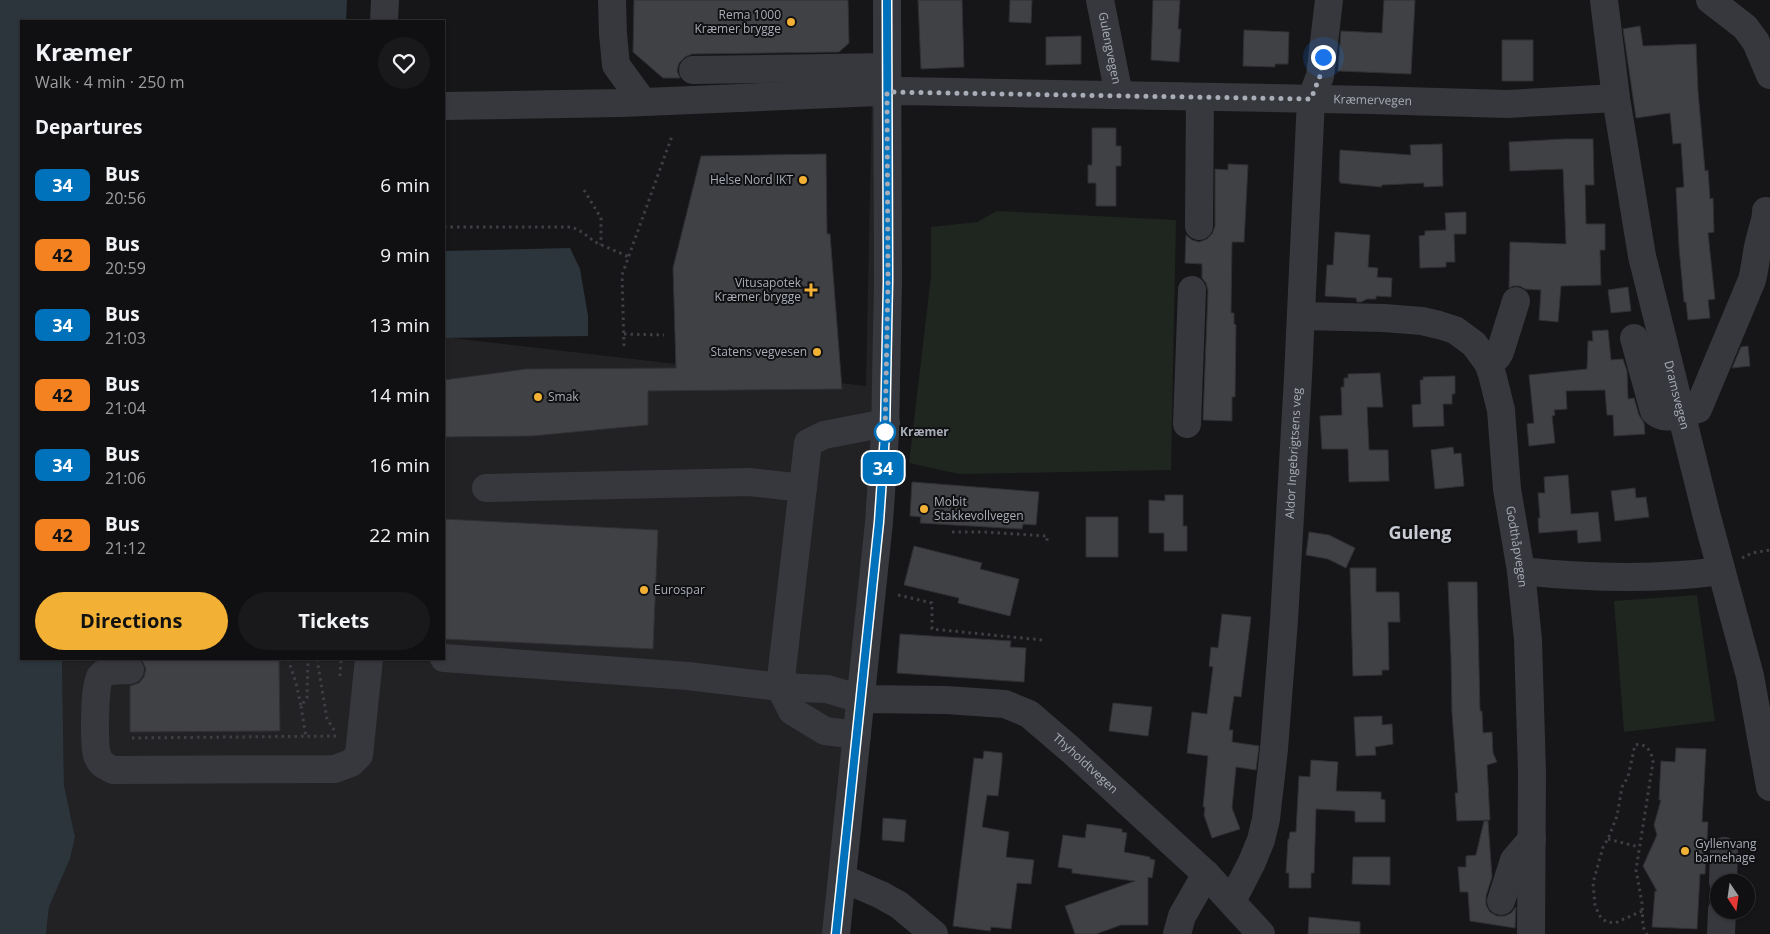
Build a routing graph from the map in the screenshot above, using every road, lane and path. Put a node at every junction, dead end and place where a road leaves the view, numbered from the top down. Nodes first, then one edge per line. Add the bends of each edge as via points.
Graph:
1 (385, 0) edge
2 (612, 0) edge
3 (887, 0) edge
4 (1100, 0) edge
5 (1329, 0) edge
6 (1604, 0) edge
7 (1710, 0) edge
8 (384, 20) edge
9 (693, 70) dead end
10 (1770, 75) edge
11 (887, 80) junction
12 (1119, 95) junction
13 (1200, 97) junction
14 (1616, 98) junction
15 (1311, 99) junction
16 (643, 102) junction
17 (445, 106) edge
18 (672, 136) dead end
19 (584, 190) dead end
20 (1766, 211) dead end
21 (445, 226) edge
22 (1199, 226) dead end
23 (601, 245) junction
24 (629, 257) junction
25 (1192, 290) dead end
26 (1516, 301) dead end
27 (1301, 316) junction
28 (624, 334) junction
29 (664, 335) dead end
30 (1634, 338) dead end
31 (624, 346) dead end
32 (1488, 363) junction
33 (1681, 414) junction
34 (886, 423) junction
35 (1187, 424) dead end
36 (486, 488) dead end
37 (803, 488) junction
38 (952, 532) dead end
39 (1047, 541) dead end
40 (1770, 550) edge
41 (1728, 567) junction
42 (1521, 571) junction
43 (898, 596) dead end
44 (1042, 640) dead end
45 (445, 658) edge
46 (288, 660) edge
47 (308, 660) edge
48 (317, 660) edge
49 (369, 660) edge
50 (130, 670) dead end
51 (780, 687) junction
52 (862, 699) junction
53 (300, 706) junction
54 (857, 735) junction
55 (306, 737) junction
56 (132, 738) dead end
57 (1770, 787) edge
58 (1532, 839) junction
59 (1608, 839) junction
60 (1639, 847) junction
61 (1724, 852) dead end
62 (1206, 874) junction
63 (1723, 874) edge
64 (842, 878) junction
65 (1232, 901) junction
66 (1502, 901) dead end
67 (1642, 911) junction
68 (1722, 919) edge
69 (836, 934) edge
70 (934, 934) edge
71 (1177, 934) edge
72 (1261, 934) edge
73 (1530, 934) edge
74 (1647, 934) edge
75 (1721, 934) edge

1 - 8 street
2 - 16 street via 616,65
3 - 11 street
4 - 12 street, Gulengvegen
5 - 15 street, Aldor Ingebrigtsens veg via 1320,76
6 - 14 street, Dramsvegen
7 - 10 street via 1745,27 1756,42
9 - 11 street
11 - 12 street, Kræmervegen
11 - 16 street
11 - 34 street
12 - 13 street, Kræmervegen
13 - 15 street, Kræmervegen
13 - 22 street
14 - 15 street, Kræmervegen via 1507,104
14 - 33 street, Dramsvegen via 1642,256
15 - 27 street, Aldor Ingebrigtsens veg
16 - 17 street
18 - 24 path
19 - 23 path via 601,218
20 - 33 street via 1752,280 1698,409
21 - 23 path via 572,227
23 - 24 path
24 - 28 path via 622,275
25 - 35 street
26 - 32 street via 1500,352
27 - 32 street, Godthåpvegen via 1384,318 1439,325 1464,336
27 - 65 street, Aldor Ingebrigtsens veg via 1284,620 1266,819 1252,862
28 - 29 path
28 - 31 path
30 - 33 street via 1654,411 1663,417
32 - 42 street, Godthåpvegen via 1501,410 1507,489
33 - 41 street, Dramsvegen
34 - 37 street via 824,435 808,443
34 - 52 street
36 - 37 street via 749,482
37 - 51 street
38 - 39 path via 1047,536
40 - 41 path via 1752,553
41 - 42 street via 1630,578
41 - 57 street, Dramsvegen
42 - 58 street, Godthåpvegen via 1528,640
43 - 44 path via 932,602 932,629
45 - 51 street, Thyholdtvegen via 688,676
46 - 53 path
47 - 53 path via 307,698
48 - 55 path via 327,719 337,736
49 - 50 street via 359,755 351,763 336,769 114,770 103,765 96,754 95,690 98,678 105,672
51 - 52 street, Thyholdtvegen via 827,690
51 - 54 street via 792,711 825,731
52 - 54 street
52 - 62 street, Thyholdtvegen via 1005,704 1029,714
53 - 55 path
54 - 64 street
55 - 56 path
58 - 66 street via 1514,860
58 - 73 street, Godthåpvegen
59 - 60 path
59 - 60 path via 1635,745 1643,744 1652,755 1653,762
59 - 67 path via 1594,875 1595,906 1601,918 1609,923
60 - 67 path via 1636,870
61 - 63 street
62 - 65 street, Thyholdtvegen
62 - 71 street via 1182,916
64 - 69 street
64 - 70 street via 899,904
65 - 72 street, Thyholdtvegen
67 - 74 path
68 - 75 street

